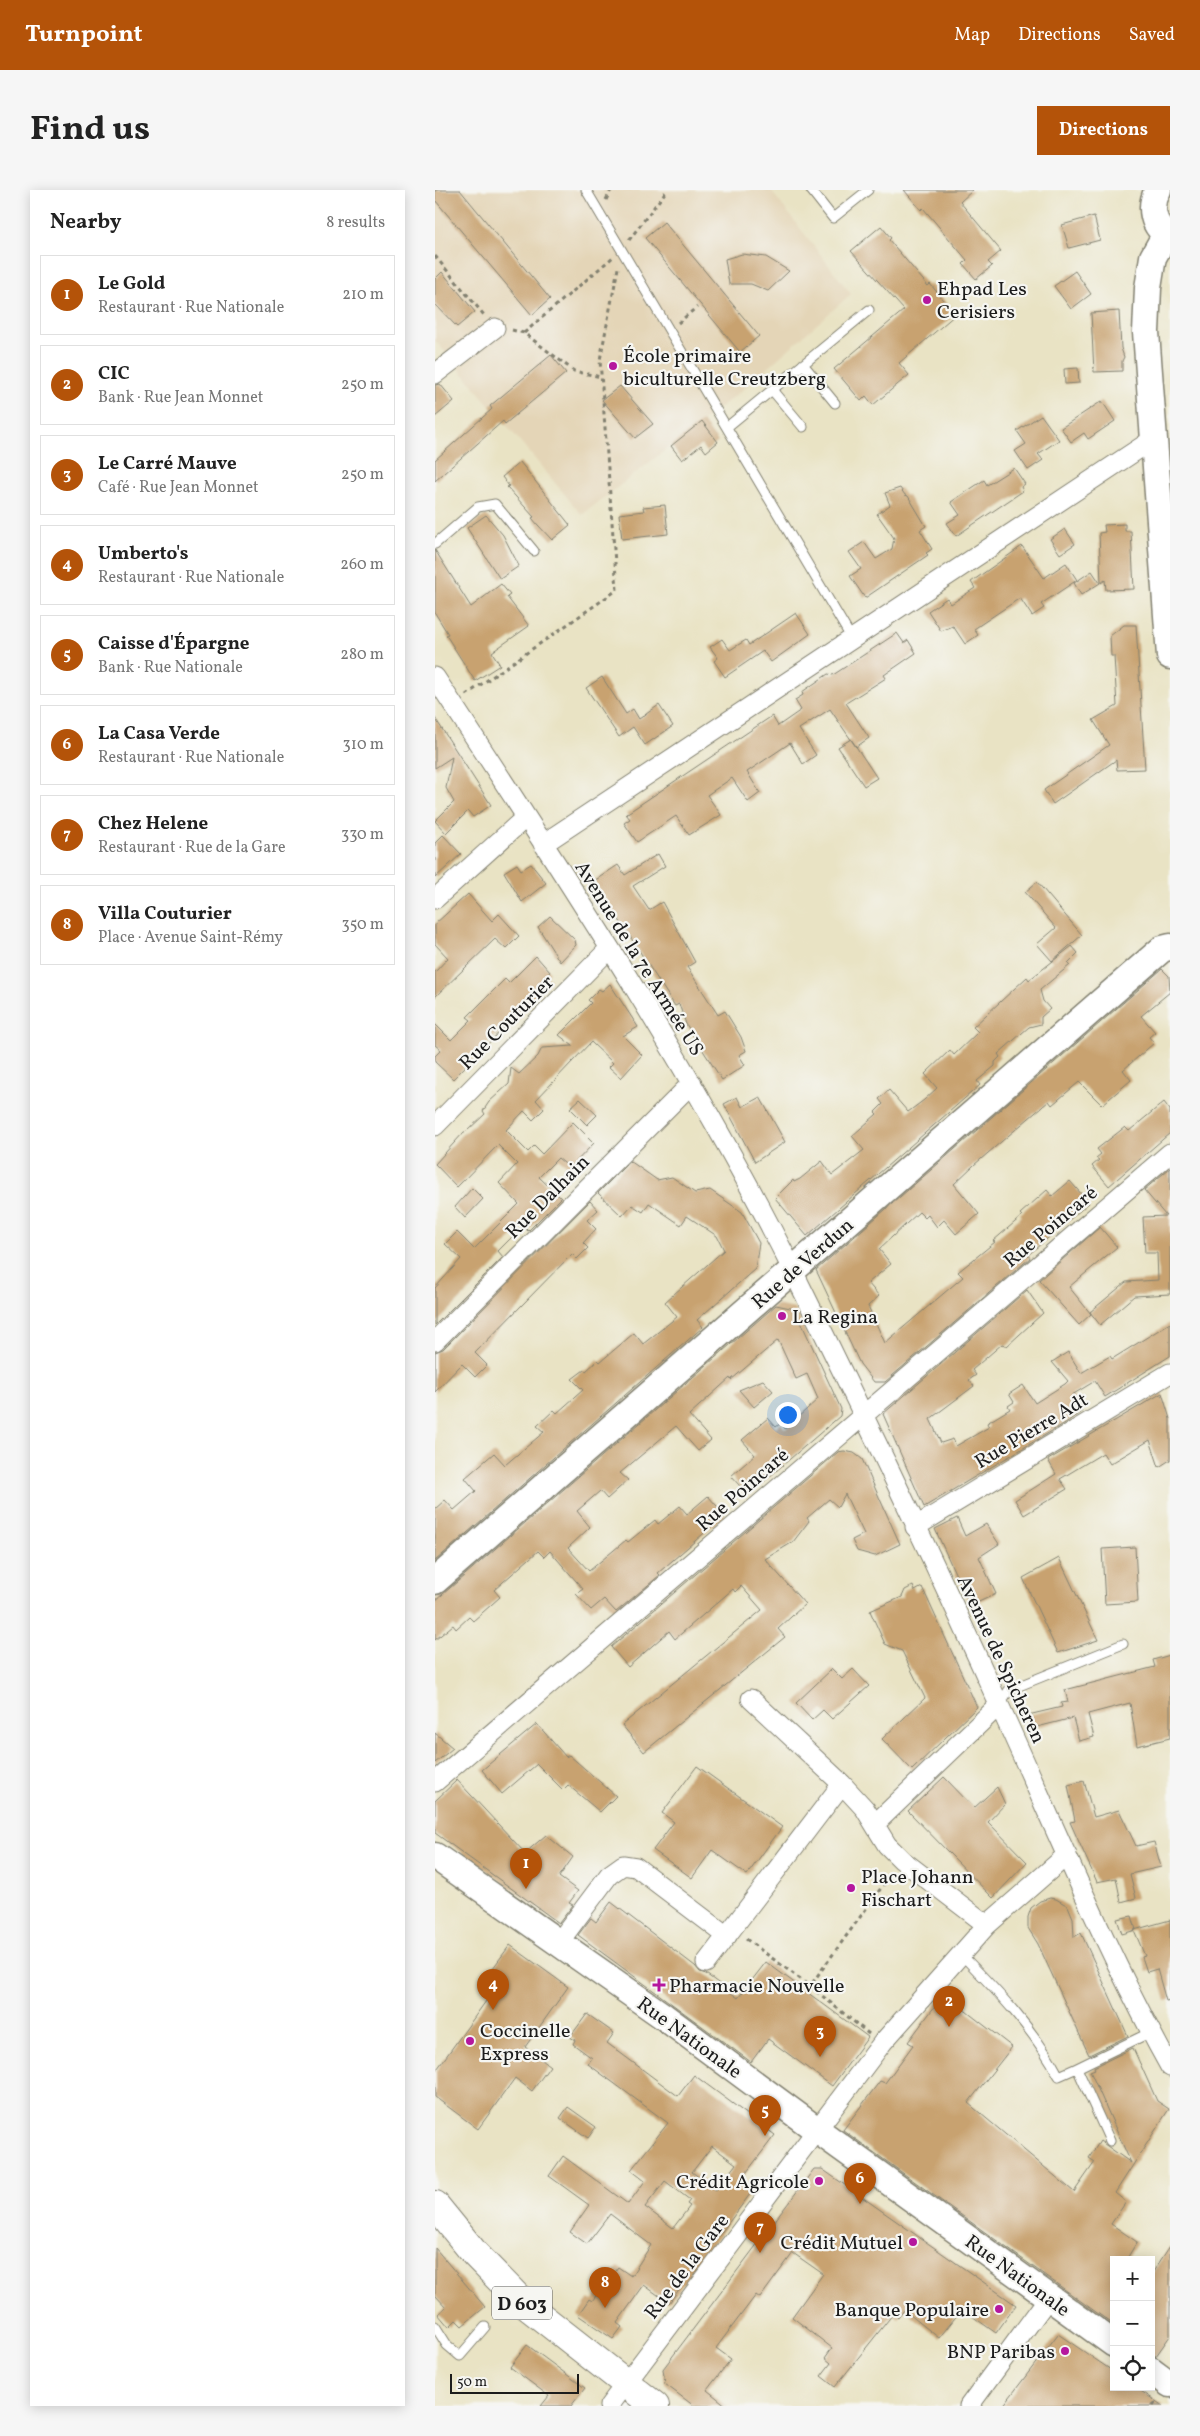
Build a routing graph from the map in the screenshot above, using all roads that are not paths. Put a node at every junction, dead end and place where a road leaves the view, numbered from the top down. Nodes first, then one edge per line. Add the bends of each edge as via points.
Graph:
1 (586, 190) edge
2 (811, 190) edge
3 (868, 190) edge
4 (1158, 190) edge
5 (1168, 235) edge
6 (869, 310) dead end
7 (495, 328) dead end
8 (803, 364) junction
9 (435, 374) edge
10 (772, 390) junction
11 (835, 403) dead end
12 (727, 427) junction
13 (803, 427) dead end
14 (1155, 438) junction
15 (435, 544) edge
16 (534, 551) dead end
17 (852, 638) junction
18 (1170, 656) edge
19 (436, 679) edge
20 (526, 817) junction
21 (543, 844) junction
22 (435, 899) edge
23 (1170, 947) edge
24 (609, 949) junction
25 (692, 1083) junction
26 (435, 1126) edge
27 (1170, 1153) edge
28 (792, 1271) junction
29 (435, 1341) edge
30 (1170, 1372) edge
31 (861, 1415) junction
32 (915, 1527) junction
33 (435, 1582) edge
34 (1123, 1644) dead end
35 (751, 1699) dead end
36 (999, 1705) junction
37 (435, 1782) edge
38 (842, 1784) junction
39 (876, 1823) junction
40 (1067, 1855) junction
41 (435, 1856) edge
42 (987, 1925) junction
43 (730, 1932) junction
44 (559, 1942) junction
45 (961, 1954) junction
46 (706, 1963) dead end
47 (1151, 2032) junction
48 (1170, 2067) edge
49 (1077, 2068) junction
50 (817, 2130) junction
51 (1110, 2141) dead end
52 (435, 2205) edge
53 (1049, 2297) junction
54 (435, 2326) edge
55 (485, 2327) dead end
56 (1110, 2341) edge
57 (1155, 2373) edge
58 (626, 2384) junction
59 (1170, 2384) edge
60 (609, 2406) edge
61 (655, 2406) edge
62 (969, 2406) edge

1 - 12 lane
2 - 3 lane via 833,218
4 - 5 main road via 1153,213 1160,228
5 - 14 main road via 1153,257 1148,288 1146,332
6 - 8 lane
7 - 9 street
8 - 10 lane
8 - 11 lane
10 - 12 lane
10 - 13 lane
12 - 17 lane
14 - 17 street
14 - 18 main road
15 - 16 lane via 478,507 495,504
17 - 21 street
19 - 20 street, Avenue de la 7e Armée US
20 - 21 street, Avenue de la 7e Armée US
20 - 22 street
21 - 24 street, Avenue de la 7e Armée US
23 - 28 main road, Rue de Verdun via 1162,949
24 - 25 street, Avenue de la 7e Armée US
24 - 26 street, Rue Couturier
25 - 28 street, Avenue de la 7e Armée US
25 - 29 street, Rue Dalhain
27 - 31 street, Rue Poincaré
28 - 31 street, Avenue de Spicheren
28 - 33 main road, Rue de Verdun
30 - 32 street, Rue Pierre Adt
31 - 32 street, Avenue de Spicheren
31 - 37 street, Rue Poincaré
32 - 36 street, Avenue de Spicheren
34 - 36 lane via 1009,1690
35 - 38 street
36 - 39 street
36 - 40 street, Avenue de Spicheren
38 - 39 street
38 - 43 street
39 - 42 street via 887,1845 902,1860
40 - 42 street, Rue de la Gare
40 - 47 street, Avenue de Spicheren
41 - 44 main road, Rue Nationale
42 - 45 street, Rue de la Gare
43 - 44 street via 636,1867 623,1865 609,1875
43 - 46 street
44 - 50 main road, Rue Nationale
45 - 49 lane via 1009,2004 1049,2056 1059,2076
45 - 50 street, Rue de la Gare via 881,2044
47 - 48 street, Avenue de Spicheren
47 - 49 lane
49 - 51 lane
50 - 53 main road, Rue Nationale
50 - 58 street, Rue de la Gare
52 - 58 main road, D 603 via 475,2254 521,2301
53 - 56 main road, Rue Nationale
53 - 62 street
54 - 55 lane via 447,2345 460,2356
57 - 59 main road
58 - 60 street, Rue de la Gare
58 - 61 main road, D 603

